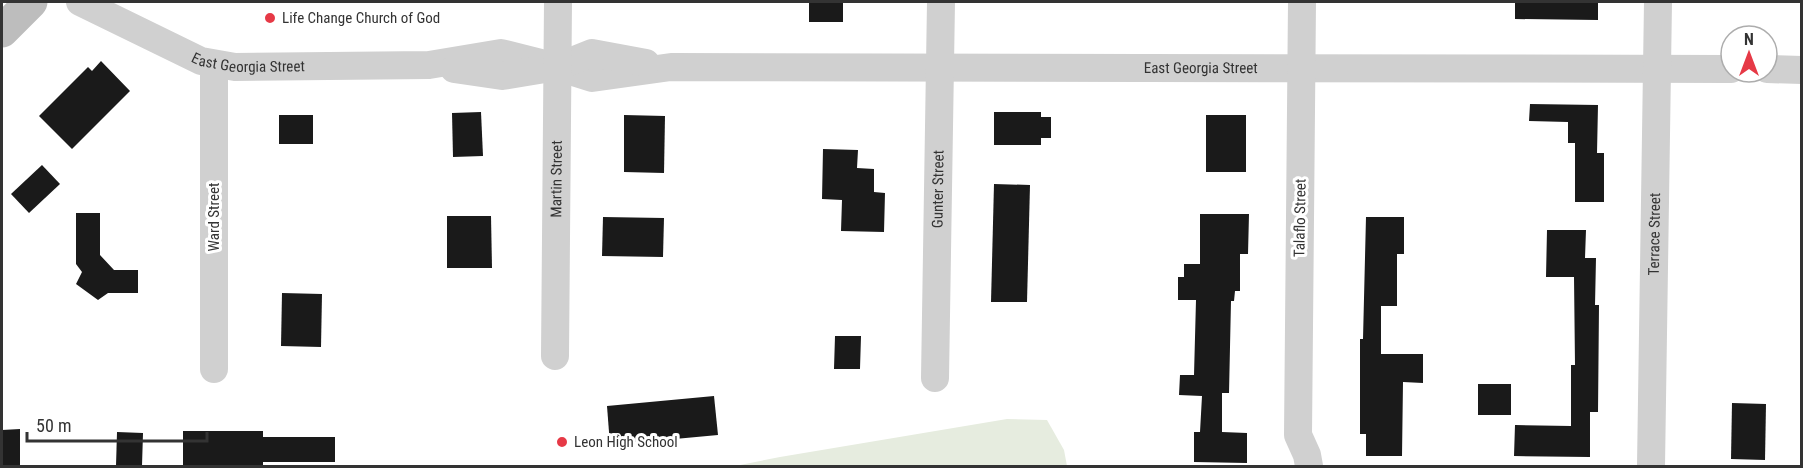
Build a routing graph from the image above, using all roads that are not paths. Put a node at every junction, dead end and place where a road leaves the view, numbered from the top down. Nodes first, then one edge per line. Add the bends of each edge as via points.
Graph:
1 (31, 2) edge
2 (80, 2) edge
3 (558, 2) edge
4 (941, 2) edge
5 (1302, 2) edge
6 (1658, 2) edge
7 (2, 31) edge
8 (214, 65) junction
9 (557, 67) junction
10 (940, 67) junction
11 (1302, 69) junction
12 (1656, 69) junction
13 (1719, 69) edge
14 (1779, 69) edge
15 (1802, 70) edge
16 (555, 356) dead end
17 (214, 369) dead end
18 (935, 378) dead end
19 (1298, 435) junction
20 (1288, 466) edge
21 (1309, 466) edge
22 (1651, 466) edge

1 - 7 street
2 - 8 street, East Georgia Street
3 - 9 street, Martin Street
4 - 10 street, Gunter Street
5 - 11 street, Talaflo Street
6 - 12 street, Terrace Street
8 - 9 street, East Georgia Street via 429,65 502,76
8 - 17 street, Ward Street
9 - 10 street, East Georgia Street via 592,78 671,67
9 - 16 street, Martin Street
10 - 11 street, East Georgia Street
10 - 18 street, Gunter Street
11 - 12 street, East Georgia Street
11 - 19 street, Talaflo Street
12 - 13 street, East Georgia Street
12 - 22 street, Terrace Street
14 - 15 street
19 - 20 street, Talaflo Street via 1288,455
19 - 21 street, Talaflo Street

